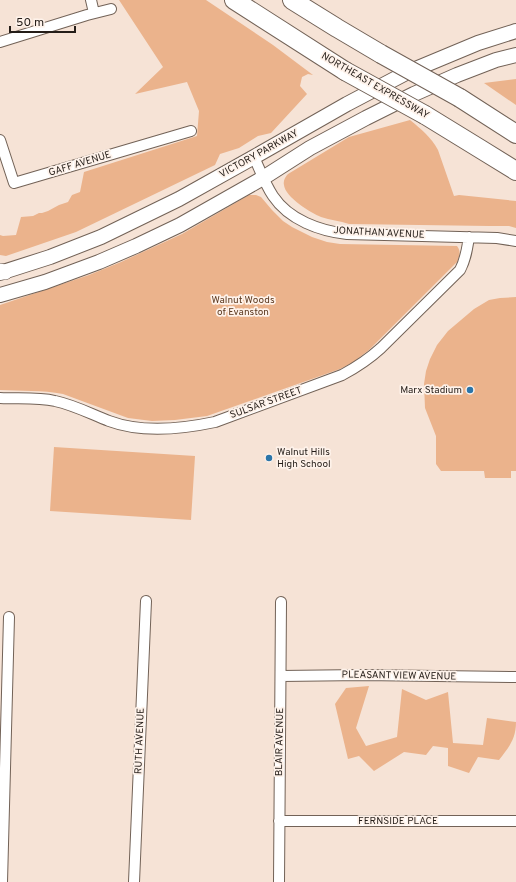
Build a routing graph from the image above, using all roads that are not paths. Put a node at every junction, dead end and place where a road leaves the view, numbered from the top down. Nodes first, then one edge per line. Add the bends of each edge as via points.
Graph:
1 (91, 0) edge
2 (234, 0) edge
3 (292, 0) edge
4 (112, 9) dead end
5 (94, 13) junction
6 (516, 31) edge
7 (0, 42) edge
8 (516, 55) edge
9 (191, 131) dead end
10 (516, 134) edge
11 (0, 140) edge
12 (254, 157) junction
13 (516, 171) edge
14 (263, 178) junction
15 (469, 237) junction
16 (516, 241) edge
17 (2, 272) edge
18 (0, 295) edge
19 (0, 398) edge
20 (146, 601) dead end
21 (281, 602) dead end
22 (8, 617) dead end
23 (281, 676) junction
24 (516, 677) edge
25 (279, 821) junction
26 (516, 822) edge
27 (2, 882) edge
28 (134, 882) edge
29 (278, 882) edge

1 - 5 street
2 - 13 highway, NORTHEAST EXPRESSWAY, bridge via 345,70
3 - 10 highway, bridge via 460,98
4 - 5 street
5 - 7 street
6 - 12 street, VICTORY PARKWAY via 478,42 406,73
8 - 14 street, VICTORY PARKWAY via 456,75 407,98 310,148
9 - 11 street, GAFF AVENUE via 14,183
12 - 14 street, JONATHAN AVENUE
12 - 17 street, VICTORY PARKWAY via 179,199 100,237 50,257
14 - 15 street, JONATHAN AVENUE via 274,197 285,209 320,229 347,234
14 - 18 street, VICTORY PARKWAY via 180,225 136,246 45,282
15 - 16 street, JONATHAN AVENUE
15 - 19 street, SULSAR STREET via 466,257 460,270 381,348 356,368 215,422 142,428 126,426 52,400
20 - 28 street, RUTH AVENUE
21 - 23 street, BLAIR AVENUE
22 - 27 street
23 - 24 street, PLEASANT VIEW AVENUE
23 - 25 street, BLAIR AVENUE
25 - 26 street, FERNSIDE PLACE
25 - 29 street, BLAIR AVENUE

